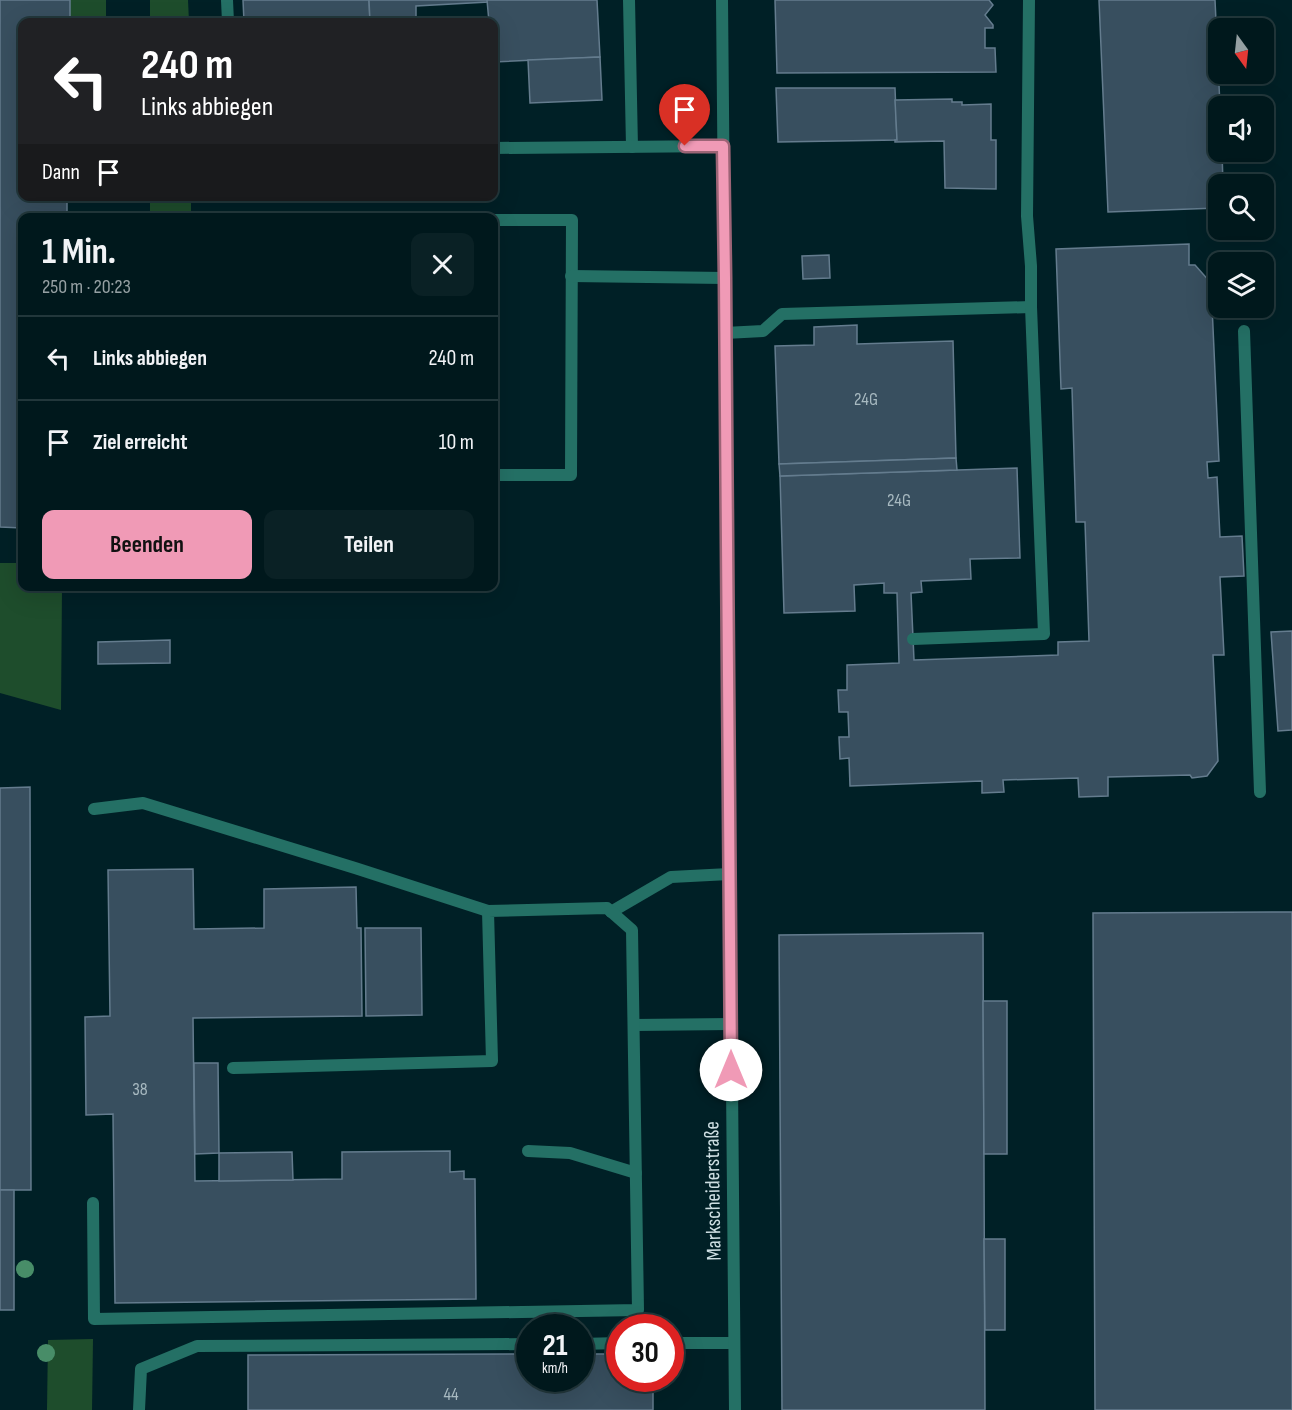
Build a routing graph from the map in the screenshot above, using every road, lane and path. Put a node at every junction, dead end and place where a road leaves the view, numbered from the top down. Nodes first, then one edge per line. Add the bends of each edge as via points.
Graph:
1 (227, 0) edge
2 (629, 0) edge
3 (722, 0) edge
4 (1029, 0) edge
5 (228, 18) edge
6 (723, 146) junction
7 (632, 147) junction
8 (498, 148) edge
9 (498, 220) edge
10 (572, 276) junction
11 (725, 278) junction
12 (1031, 307) junction
13 (1244, 331) dead end
14 (725, 333) junction
15 (498, 475) edge
16 (913, 639) dead end
17 (1260, 792) dead end
18 (94, 809) dead end
19 (729, 874) junction
20 (488, 911) junction
21 (611, 912) junction
22 (731, 1024) junction
23 (634, 1025) junction
24 (233, 1068) dead end
25 (528, 1151) dead end
26 (636, 1173) junction
27 (93, 1203) dead end
28 (684, 1343) edge
29 (734, 1343) junction
30 (516, 1344) edge
31 (139, 1410) edge
32 (735, 1410) edge

1 - 5 street
2 - 7 street
3 - 6 street, Markscheiderstraße
4 - 12 street via 1027,216
6 - 7 street
6 - 11 street, Markscheiderstraße
7 - 8 street
9 - 10 street via 572,220
10 - 11 street
10 - 15 street via 571,475
11 - 14 street, Markscheiderstraße
12 - 14 street via 782,314 763,331
12 - 16 street via 1044,634
13 - 17 street
14 - 19 street, Markscheiderstraße
18 - 20 street via 143,803
19 - 21 street via 671,877
19 - 22 street, Markscheiderstraße
20 - 21 street via 607,908
20 - 24 street via 492,1061
21 - 23 street via 632,930
22 - 23 street
22 - 29 street, Markscheiderstraße
23 - 26 street
25 - 26 street via 570,1153
26 - 27 street via 639,1311 94,1319
28 - 29 street
29 - 32 street, Markscheiderstraße
30 - 31 street via 197,1346 141,1369

